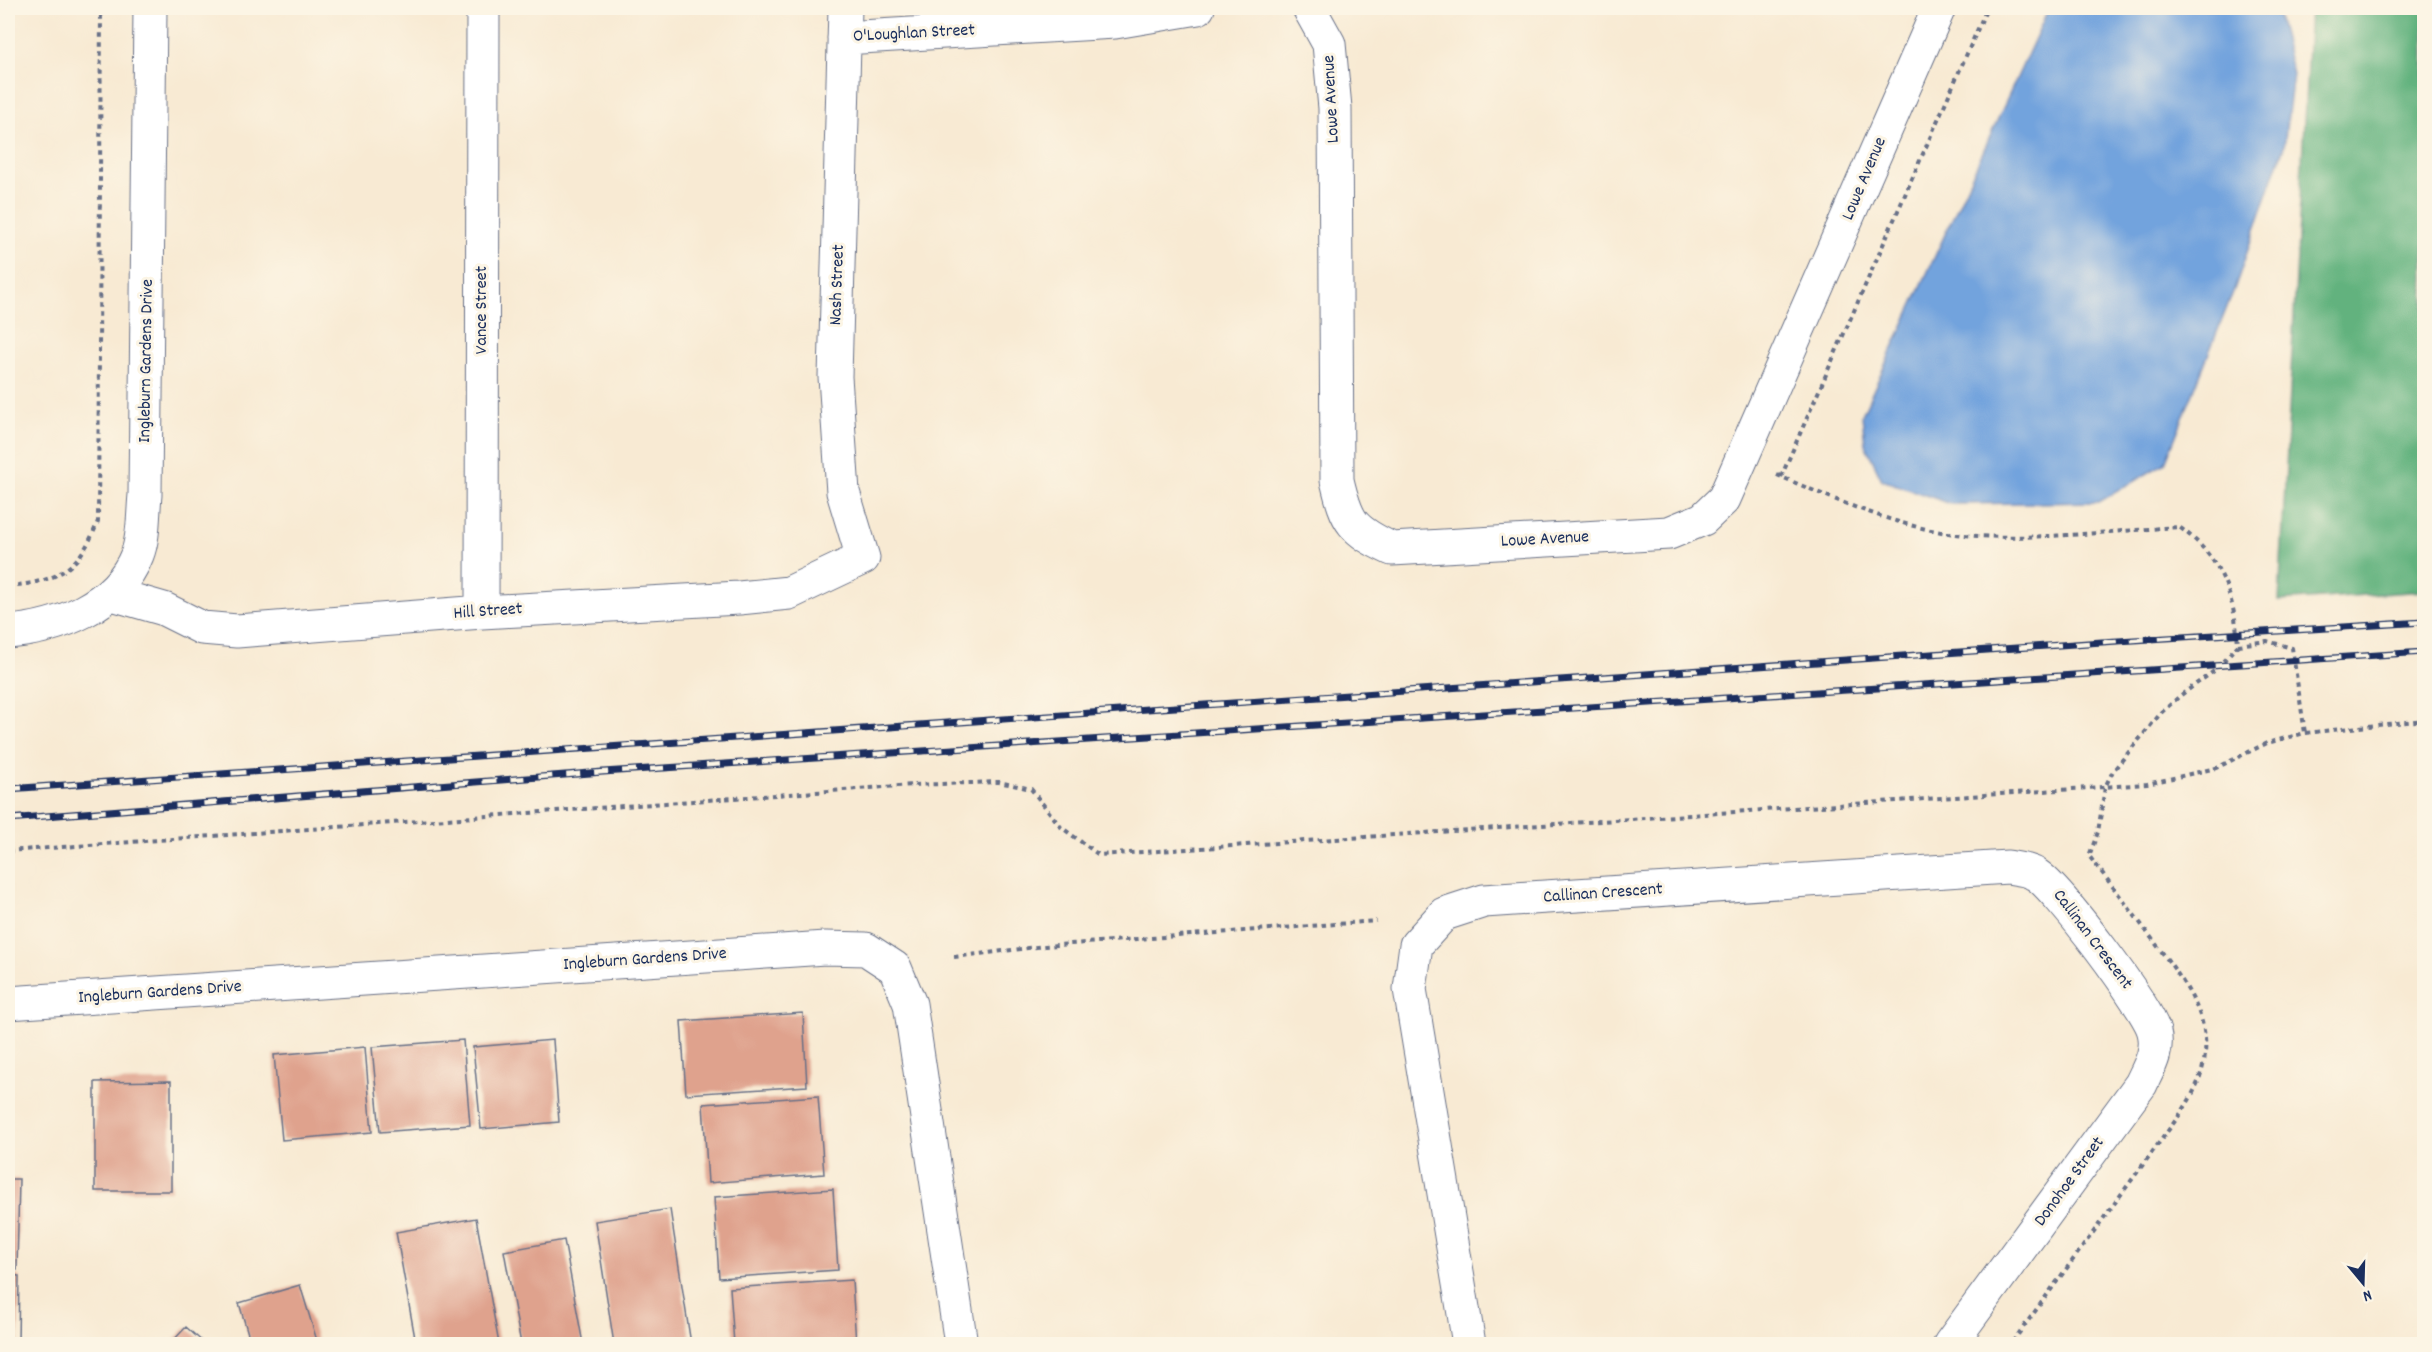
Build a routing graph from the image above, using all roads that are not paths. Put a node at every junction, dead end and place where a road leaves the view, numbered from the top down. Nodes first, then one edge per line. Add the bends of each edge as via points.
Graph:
1 (150, 8) edge
2 (483, 8) edge
3 (1198, 8) edge
4 (1309, 8) edge
5 (1939, 8) edge
6 (844, 23) edge
7 (863, 558) joint
8 (112, 594) junction
9 (482, 612) junction
10 (8, 632) edge
11 (8, 1003) edge
12 (2143, 1008) joint
13 (961, 1344) edge
14 (1469, 1344) edge
15 (1950, 1344) edge

1 - 8 street, Ingleburn Gardens Drive via 146,495 138,553
2 - 9 street, Vance Street
3 - 6 street, O'Loughlan Street via 1115,22
4 - 5 street, Lowe Avenue via 1329,44 1335,108 1337,480 1344,510 1362,535 1392,549 1669,533 1702,519 1724,499
6 - 7 street, Nash Street via 836,377 843,492
7 - 9 street, Hill Street via 789,593
8 - 9 street, Hill Street via 164,609 202,628 237,632
8 - 10 street, Ingleburn Gardens Drive via 61,623
11 - 13 street, Ingleburn Gardens Drive via 825,948 866,949 895,968 910,1004
12 - 14 street, Callinan Crescent via 2055,889 2034,873 2008,867 1484,901 1444,914 1416,945 1410,989
12 - 15 street, Donohoe Street via 2154,1032 2154,1058 2141,1084

